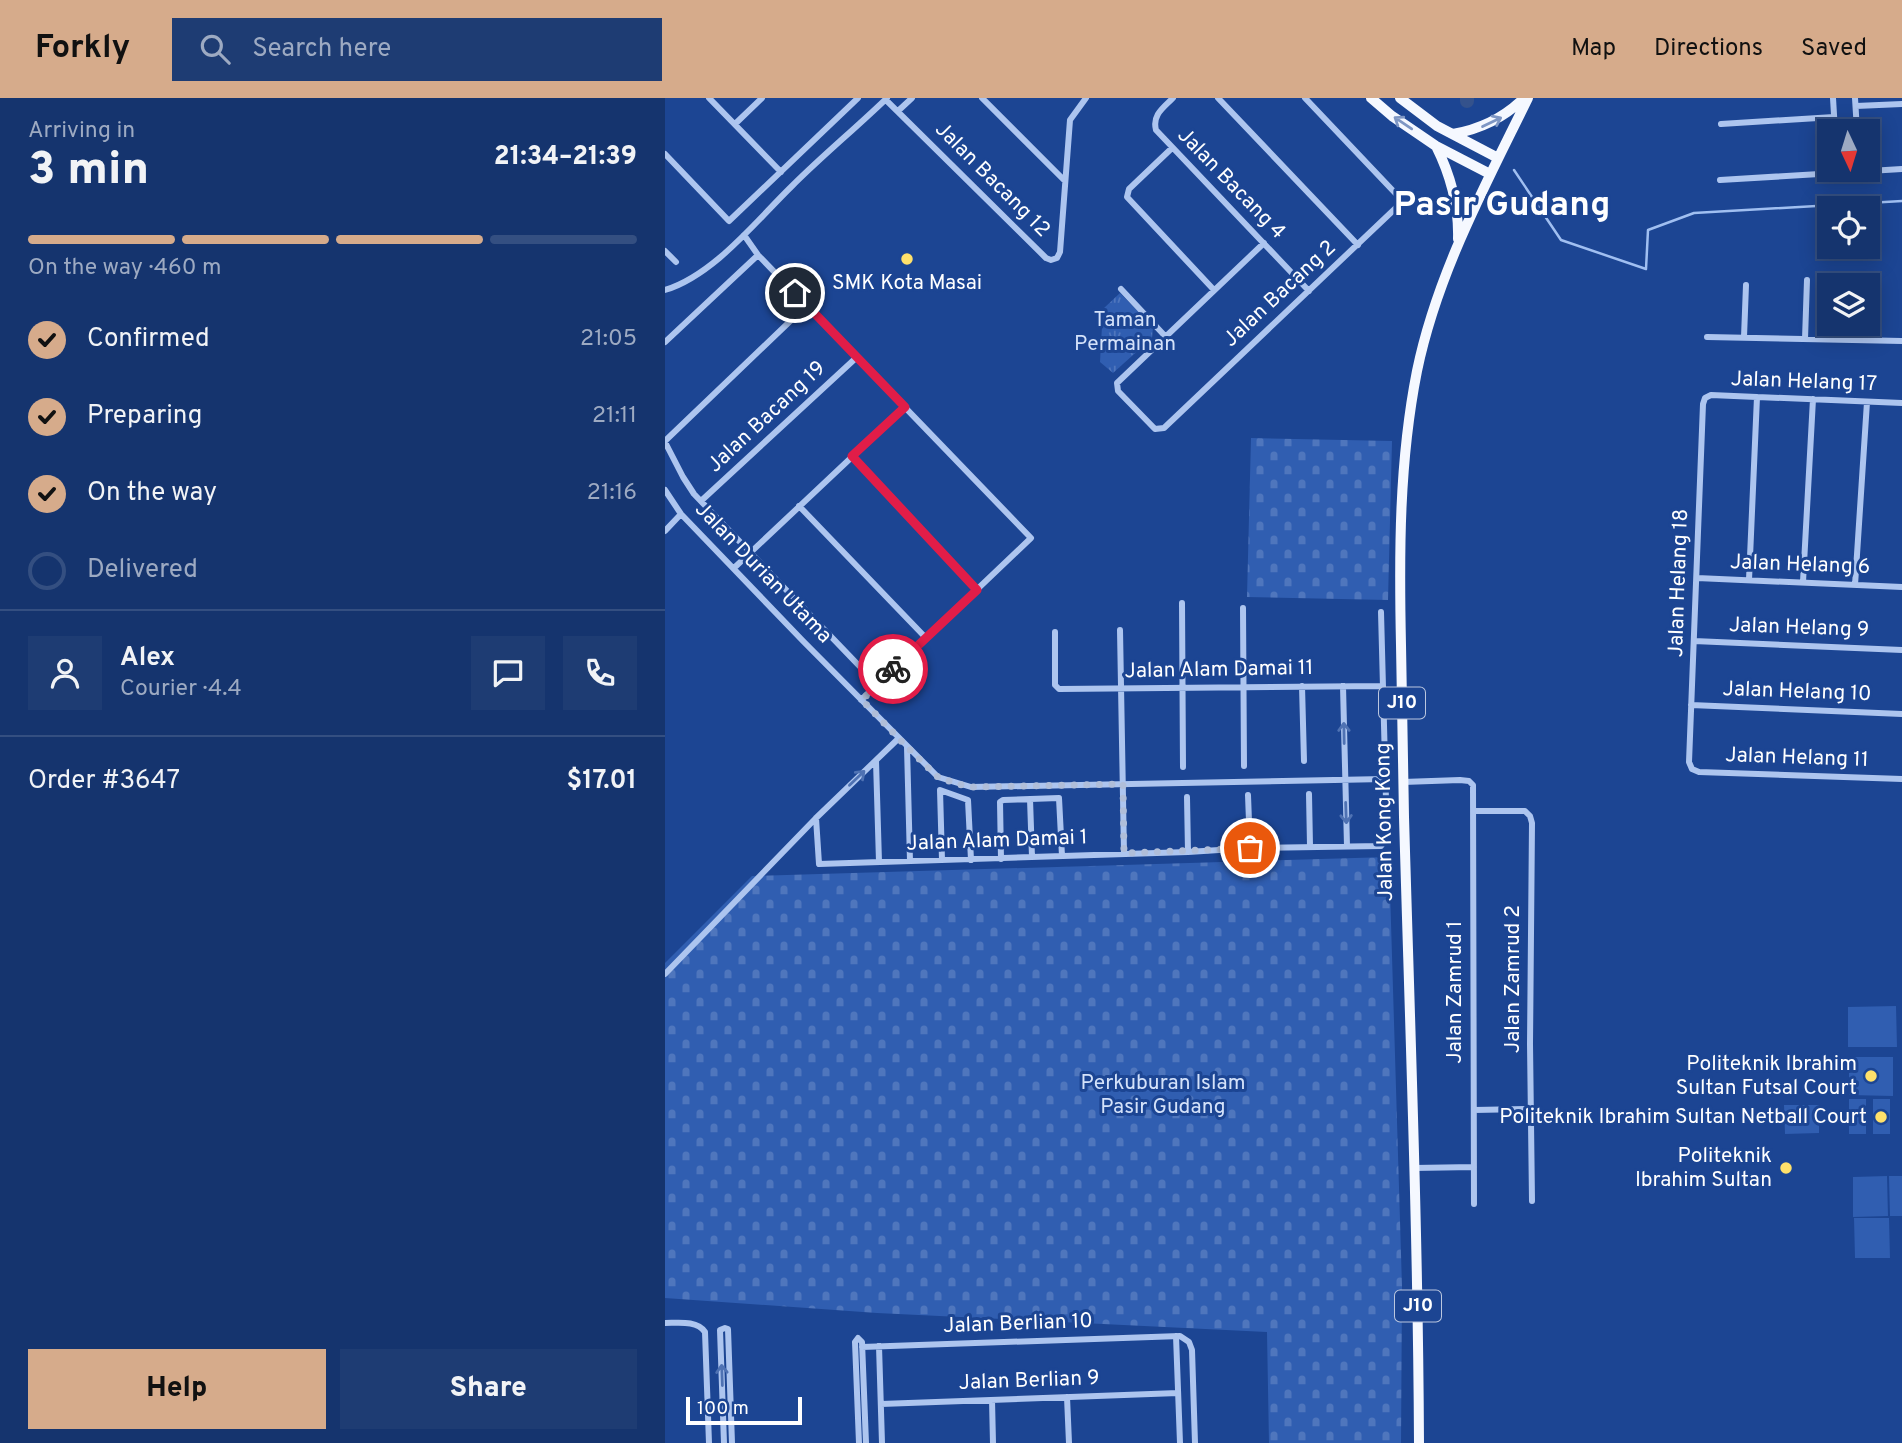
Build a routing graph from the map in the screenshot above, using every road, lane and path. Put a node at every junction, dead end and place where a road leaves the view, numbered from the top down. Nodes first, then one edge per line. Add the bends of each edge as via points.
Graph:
1 (709, 98) edge
2 (762, 98) edge
3 (858, 98) edge
4 (912, 98) edge
5 (982, 98) edge
6 (1173, 98) edge
7 (1218, 98) edge
8 (1305, 98) edge
9 (1371, 98) edge
10 (1399, 98) edge
11 (1526, 98) edge
12 (1833, 98) edge
13 (886, 99) edge
14 (1082, 100) edge
15 (1855, 102) edge
16 (1902, 104) edge
17 (898, 111) junction
18 (1834, 117) joint
19 (735, 124) junction
20 (1721, 124) dead end
21 (1453, 134) junction
22 (1436, 146) junction
23 (1172, 148) junction
24 (665, 154) edge
25 (1499, 158) junction
26 (1902, 169) edge
27 (1880, 170) edge
28 (781, 172) junction
29 (1817, 173) edge
30 (1490, 174) junction
31 (1720, 180) dead end
32 (1065, 181) junction
33 (744, 235) junction
34 (1264, 243) junction
35 (1358, 245) junction
36 (1458, 245) junction
37 (665, 251) edge
38 (758, 254) junction
39 (676, 262) dead end
40 (1807, 281) dead end
41 (1746, 285) dead end
42 (1121, 289) dead end
43 (665, 290) edge
44 (1214, 290) junction
45 (1309, 291) junction
46 (807, 305) junction
47 (1165, 336) junction
48 (1866, 336) edge
49 (1707, 337) dead end
50 (1744, 337) junction
51 (1805, 339) junction
52 (1866, 340) junction
53 (1902, 341) edge
54 (665, 342) edge
55 (857, 357) junction
56 (1757, 397) junction
57 (1705, 398) joint
58 (1813, 399) junction
59 (1867, 402) junction
60 (1902, 403) edge
61 (905, 407) junction
62 (665, 441) edge
63 (852, 456) junction
64 (665, 490) edge
65 (701, 501) junction
66 (799, 506) junction
67 (681, 514) junction
68 (666, 528) edge
69 (750, 553) junction
70 (734, 568) junction
71 (1697, 578) junction
72 (1749, 580) junction
73 (1803, 582) junction
74 (1855, 585) junction
75 (1902, 587) edge
76 (977, 590) junction
77 (1182, 603) dead end
78 (1243, 608) dead end
79 (1381, 612) dead end
80 (1120, 630) dead end
81 (1055, 632) dead end
82 (926, 638) junction
83 (1694, 641) junction
84 (1902, 650) edge
85 (879, 683) junction
86 (1302, 686) junction
87 (1343, 686) junction
88 (1382, 686) junction
89 (1182, 687) junction
90 (1243, 687) junction
91 (1121, 688) junction
92 (862, 700) junction
93 (1691, 705) junction
94 (1902, 714) edge
95 (899, 738) junction
96 (907, 747) junction
97 (876, 761) junction
98 (1304, 761) dead end
99 (1244, 766) dead end
100 (1183, 767) dead end
101 (1692, 769) joint
102 (1385, 779) junction
103 (1902, 779) edge
104 (1345, 780) junction
105 (1403, 782) junction
106 (1123, 784) junction
107 (1309, 794) dead end
108 (1248, 795) dead end
109 (1187, 797) dead end
110 (1030, 799) junction
111 (1473, 811) junction
112 (816, 818) junction
113 (1310, 846) junction
114 (1347, 846) junction
115 (1250, 848) junction
116 (1188, 852) junction
117 (1124, 853) junction
118 (1062, 856) junction
119 (1032, 857) junction
120 (971, 859) junction
121 (1001, 859) junction
122 (942, 860) junction
123 (879, 862) junction
124 (910, 862) junction
125 (665, 974) edge
126 (1531, 1109) junction
127 (1474, 1110) junction
128 (1474, 1167) junction
129 (1414, 1168) junction
130 (1532, 1201) dead end
131 (1474, 1204) dead end
132 (665, 1323) edge
133 (1176, 1336) junction
134 (879, 1346) junction
135 (862, 1347) junction
136 (1178, 1393) junction
137 (1067, 1397) junction
138 (992, 1400) junction
139 (881, 1404) junction
140 (709, 1443) edge
141 (724, 1443) edge
142 (732, 1443) edge
143 (859, 1443) edge
144 (866, 1443) edge
145 (882, 1443) edge
146 (993, 1443) edge
147 (1069, 1443) edge
148 (1180, 1443) edge
149 (1195, 1443) edge
150 (1419, 1443) edge

1 - 19 street
2 - 19 street
3 - 28 street
4 - 17 street
5 - 32 street
6 - 23 street, Jalan Bacang 4 via 1157,114 1155,125
7 - 35 street
8 - 35 street, Jalan Bacang 2 via 1400,198 1400,204
22 -> 9 main road
10 - 21 main road
21 -> 11 main road via 1503,117
11 - 25 main road, Jalan Kong Kong / J10
12 - 18 street
13 - 17 street, Jalan Bacang 12
13 - 33 street
14 - 32 street via 1070,119
15 - 16 street
17 - 32 street, Jalan Bacang 12 via 1051,260 1059,254
18 - 20 street
19 - 28 street
21 - 25 main road
22 - 30 main road
22 - 36 main road via 1455,194
23 - 34 street, Jalan Bacang 4
23 - 44 street via 1126,194
24 - 28 street via 729,221
25 - 30 main road, Jalan Kong Kong / J10
26 - 27 street
29 - 31 street
30 - 36 main road, Jalan Kong Kong / J10
33 - 38 street
33 - 43 street via 697,277
34 - 44 street
34 - 45 street, Jalan Bacang 4
35 - 45 street, Jalan Bacang 2
36 - 105 main road, Jalan Kong Kong / J10 via 1432,314 1408,426 1400,574
37 - 39 street
38 - 46 street
38 - 54 street
40 - 51 street
41 - 50 street
42 - 47 street
44 - 47 street
45 - 47 street, Jalan Bacang 2 via 1158,430 1116,389 1123,376
46 - 55 street
46 - 62 street
48 - 52 street
49 - 50 street
50 - 51 street
51 - 52 street
52 - 53 street
55 - 61 street
55 - 65 street, Jalan Bacang 19
56 - 57 street, Jalan Helang 17
56 - 58 street, Jalan Helang 17
56 - 72 street
57 - 71 street, Jalan Helang 18
58 - 59 street, Jalan Helang 17
58 - 73 street
59 - 60 street, Jalan Helang 17
59 - 74 street
61 - 63 street
61 - 76 street via 1031,538
62 - 65 street
63 - 66 street
63 - 76 street
64 - 67 street, Jalan Durian Utama
65 - 69 street
66 - 69 street
66 - 82 street
67 - 68 street
67 - 70 street, Jalan Durian Utama
69 - 70 street
69 - 85 street
70 - 92 street, Jalan Durian Utama
71 - 72 street, Jalan Helang 6
71 - 83 street, Jalan Helang 18
72 - 73 street, Jalan Helang 6
73 - 74 street, Jalan Helang 6
74 - 75 street, Jalan Helang 6
76 - 82 street
77 - 89 street
78 - 90 street
79 - 88 street
80 - 91 street
81 - 91 street, Jalan Alam Damai 11 via 1056,688
82 - 85 street
83 - 84 street, Jalan Helang 9
83 - 93 street, Jalan Helang 18
85 - 92 street
86 - 87 street, Jalan Alam Damai 11
86 - 90 street, Jalan Alam Damai 11
86 - 98 street
87 - 88 street, Jalan Alam Damai 11
104 -> 87 street
88 - 102 street
89 - 90 street, Jalan Alam Damai 11
89 - 91 street, Jalan Alam Damai 11
89 - 100 street
90 - 99 street
91 - 106 street
92 - 95 street, Jalan Durian Utama
93 - 94 street, Jalan Helang 10
93 - 101 street, Jalan Helang 18
95 - 96 street, Jalan Durian Utama
95 - 97 street
96 - 106 street, Jalan Durian Utama via 938,777 971,787
96 - 124 street
112 -> 97 street
97 - 123 street
101 - 103 street, Jalan Helang 11
102 - 104 street, Jalan Durian Utama
102 - 114 street, Jalan Alam Damai 1 via 1385,843
104 - 106 street, Jalan Durian Utama
104 -> 114 street
105 - 111 street, Jalan Zamrud 1 via 1469,781
105 - 129 main road, Jalan Kong Kong / J10
106 - 117 street
107 - 113 street
108 - 115 street
109 - 116 street
110 - 118 street via 1059,798
110 - 119 street
110 - 121 street via 1000,802
111 - 126 street, Jalan Zamrud 2 via 1525,811 1532,822
111 - 127 street, Jalan Zamrud 1
112 - 123 street, Jalan Alam Damai 1 via 819,864
112 - 125 street
113 - 114 street, Jalan Alam Damai 1
113 - 115 street, Jalan Alam Damai 1
115 - 116 street, Jalan Alam Damai 1
116 - 117 street, Jalan Alam Damai 1
117 - 118 street, Jalan Alam Damai 1
118 - 119 street, Jalan Alam Damai 1
119 - 121 street, Jalan Alam Damai 1
120 - 121 street, Jalan Alam Damai 1
120 - 122 street, Jalan Alam Damai 1
120 - 122 street via 968,800 940,790
122 - 124 street, Jalan Alam Damai 1
123 - 124 street, Jalan Alam Damai 1
126 - 127 street
126 - 130 street, Jalan Zamrud 2
127 - 128 street, Jalan Zamrud 1
128 - 129 street
128 - 131 street, Jalan Zamrud 1
129 - 150 main road, Jalan Kong Kong / J10
132 - 140 street via 696,1325 705,1332
133 - 134 street, Jalan Berlian 10
133 - 136 street
133 - 149 street via 1191,1345
134 - 135 street, Jalan Berlian 10
134 - 139 street
135 - 143 street via 856,1339
135 - 144 street
136 - 137 street, Jalan Berlian 9
136 - 148 street
137 - 138 street, Jalan Berlian 9
137 - 147 street
138 - 139 street, Jalan Berlian 9
138 - 146 street
139 - 145 street
141 -> 142 street via 720,1330 725,1328

